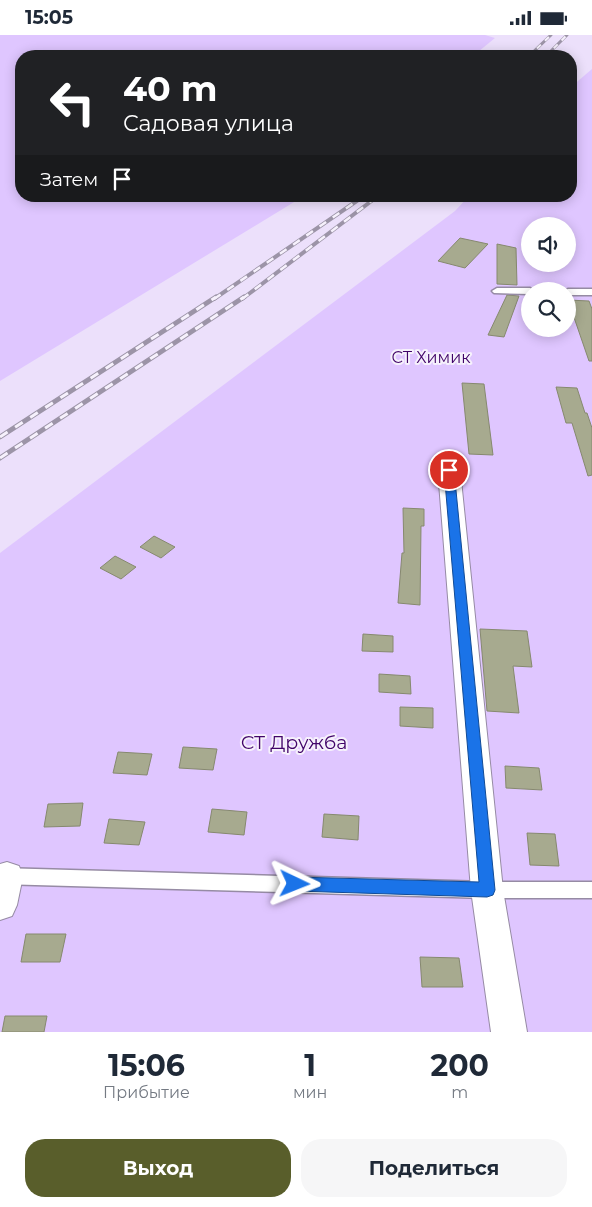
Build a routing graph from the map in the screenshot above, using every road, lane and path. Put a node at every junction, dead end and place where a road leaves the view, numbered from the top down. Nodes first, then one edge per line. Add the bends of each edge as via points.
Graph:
1 (497, 291) dead end
2 (521, 291) edge
3 (576, 292) edge
4 (592, 292) edge
5 (449, 470) dead end
6 (2, 886) edge
7 (487, 890) junction
8 (592, 890) edge
9 (509, 1032) edge

1 - 2 lane
3 - 4 lane
5 - 7 street
6 - 7 lane
7 - 8 lane
7 - 9 street

